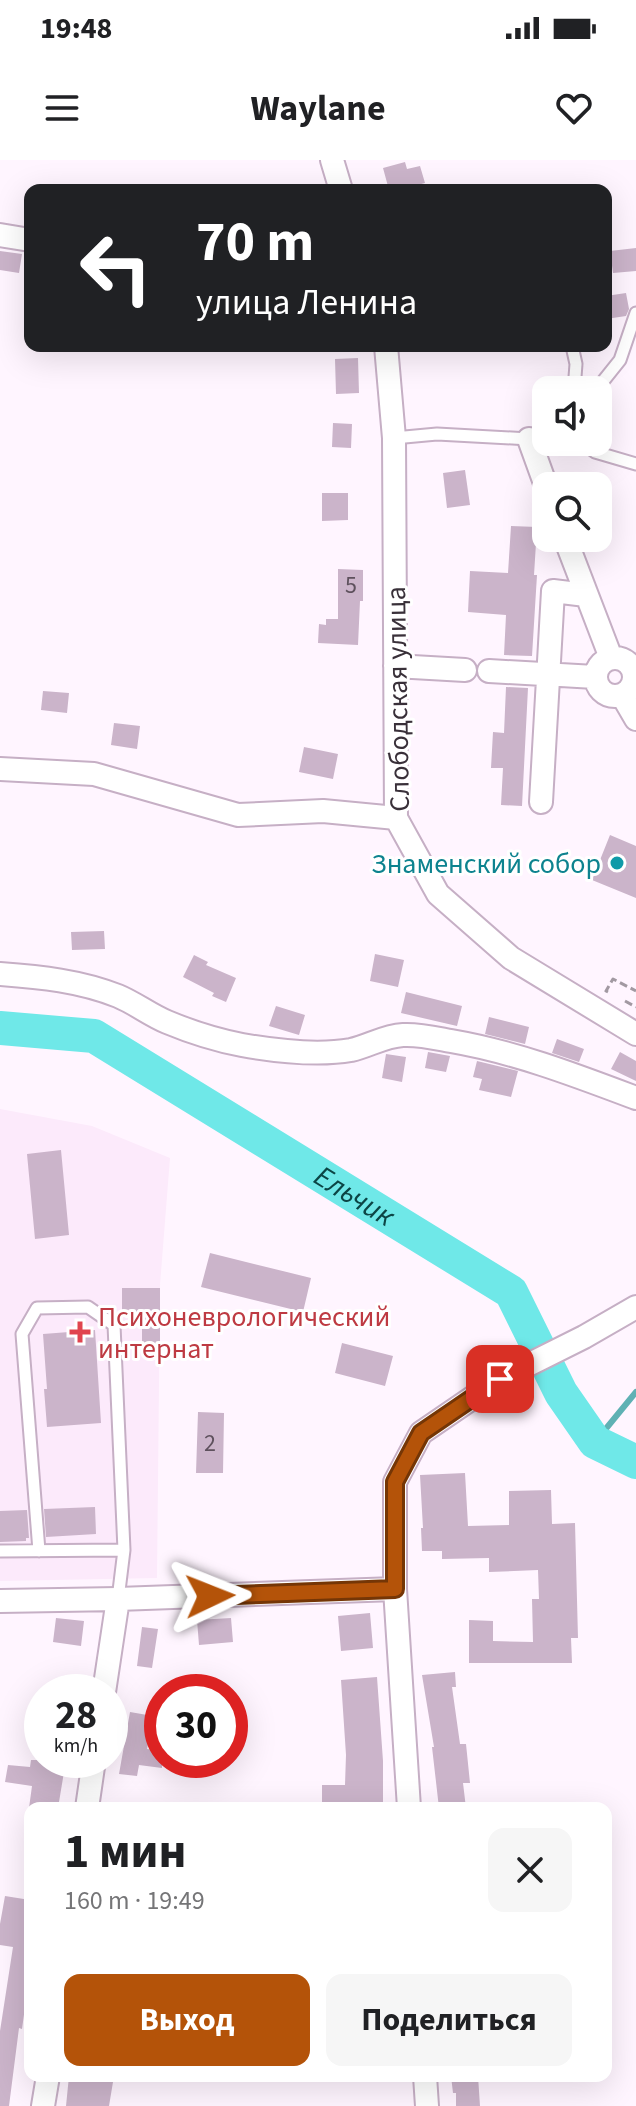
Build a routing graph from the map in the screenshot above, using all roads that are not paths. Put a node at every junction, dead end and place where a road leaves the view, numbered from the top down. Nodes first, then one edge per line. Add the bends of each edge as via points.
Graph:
1 (332, 160) edge
2 (339, 184) edge
3 (0, 235) edge
4 (24, 239) edge
5 (636, 313) edge
6 (387, 352) edge
7 (573, 352) edge
8 (575, 376) edge
9 (607, 376) edge
10 (532, 437) edge
11 (394, 438) junction
12 (609, 456) edge
13 (636, 464) edge
14 (570, 552) edge
15 (586, 595) junction
16 (611, 658) junction
17 (395, 666) junction
18 (465, 670) dead end
19 (489, 671) dead end
20 (548, 675) junction
21 (595, 677) junction
22 (622, 695) junction
23 (636, 719) edge
24 (0, 769) edge
25 (541, 802) dead end
26 (396, 818) junction
27 (0, 974) edge
28 (636, 1034) edge
29 (636, 1098) edge
30 (636, 1307) edge
31 (124, 1550) junction
32 (0, 1551) edge
33 (39, 1551) junction
34 (395, 1589) junction
35 (118, 1599) junction
36 (0, 1601) edge
37 (107, 1674) edge
38 (91, 1778) edge
39 (88, 1802) edge
40 (409, 1802) edge
41 (47, 2082) edge
42 (425, 2082) edge
43 (43, 2106) edge
44 (427, 2106) edge

1 - 2 street
3 - 4 street
5 - 9 lane via 620,360
6 - 11 street, Слободская улица
7 - 8 lane
10 - 11 lane
11 - 17 street, Слободская улица
12 - 13 lane
14 - 15 street
15 - 16 street
15 - 20 street via 553,591
16 - 21 street via 599,666
16 - 22 street via 627,662 634,673 632,687
17 - 18 street
17 - 26 street, Слободская улица
19 - 20 street
20 - 21 street
20 - 25 street
21 - 22 street via 604,694
22 - 23 street
24 - 26 street via 94,774 238,815 323,811
26 - 28 street, Слободская улица via 438,894 511,958
27 - 29 street via 84,984 166,1022 243,1045 334,1052 402,1035 427,1036 547,1065
30 - 34 street via 500,1379 421,1433 395,1482
31 - 33 lane
31 - 33 lane via 114,1325 88,1307 37,1308 22,1334
31 - 35 lane
32 - 33 lane
34 - 35 street
34 - 40 street
35 - 36 street
35 - 37 street
38 - 39 street
41 - 43 street
42 - 44 street

